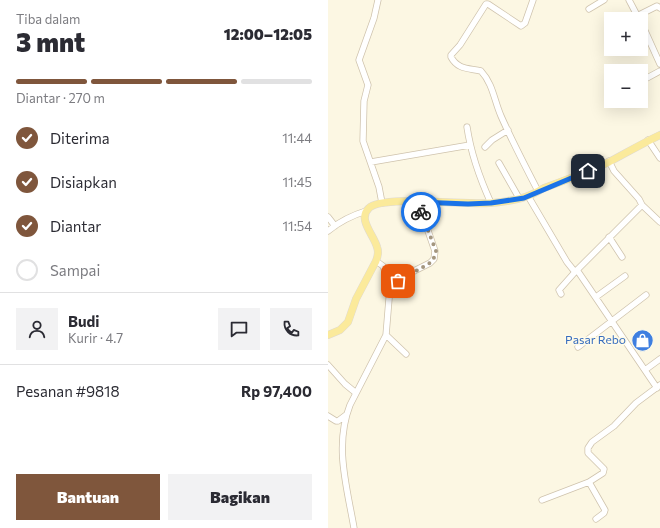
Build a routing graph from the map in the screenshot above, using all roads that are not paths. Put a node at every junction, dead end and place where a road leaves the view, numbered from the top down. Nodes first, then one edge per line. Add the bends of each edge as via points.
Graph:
1 (378, 0) edge
2 (533, 0) edge
3 (604, 0) edge
4 (629, 0) edge
5 (660, 8) edge
6 (589, 9) dead end
7 (635, 12) edge
8 (647, 12) edge
9 (648, 39) edge
10 (660, 64) edge
11 (660, 71) edge
12 (648, 77) edge
13 (467, 127) dead end
14 (508, 130) junction
15 (660, 135) edge
16 (648, 140) junction
17 (470, 145) junction
18 (485, 147) dead end
19 (660, 158) edge
20 (609, 161) junction
21 (371, 162) junction
22 (499, 163) dead end
23 (538, 191) junction
24 (528, 196) junction
25 (519, 198) junction
26 (418, 202) junction
27 (382, 203) junction
28 (491, 203) junction
29 (642, 205) junction
30 (366, 211) junction
31 (328, 217) edge
32 (660, 222) edge
33 (335, 226) junction
34 (328, 231) edge
35 (609, 237) junction
36 (622, 257) dead end
37 (376, 262) junction
38 (576, 271) junction
39 (625, 276) dead end
40 (390, 287) junction
41 (561, 294) dead end
42 (646, 295) dead end
43 (596, 297) junction
44 (612, 321) junction
45 (328, 335) edge
46 (386, 335) junction
47 (578, 347) dead end
48 (406, 354) dead end
49 (660, 359) edge
50 (328, 364) edge
51 (644, 370) junction
52 (658, 386) edge
53 (356, 393) junction
54 (346, 414) junction
55 (328, 416) edge
56 (589, 482) junction
57 (542, 500) dead end
58 (596, 519) dead end
59 (354, 528) edge

1 - 21 street via 359,60 368,85 364,101 363,141
2 - 14 street via 525,23 521,26 486,4 451,55 458,66 481,71 488,78
3 - 6 street
4 - 7 street
5 - 8 street via 658,6
9 - 10 street
11 - 12 street
13 - 17 street
14 - 18 street
14 - 23 street
15 - 16 main road
16 - 19 street
16 - 20 main road
17 - 21 street
17 - 28 street via 481,182
20 - 23 main road
20 - 29 street
21 - 27 street
22 - 25 street
23 - 24 main road
24 - 25 main road
24 - 38 street via 567,262
25 - 28 main road
26 - 27 main road
26 - 28 main road
26 - 40 street via 436,251 434,259
27 - 30 main road via 370,206
29 - 32 street
29 - 35 street
30 - 33 street
30 - 37 main road via 366,224 377,247
31 - 33 street
33 - 34 street
35 - 36 street
35 - 38 street
37 - 40 street via 382,266
37 - 45 main road via 356,299 348,322 340,330
38 - 41 street via 559,290
38 - 43 street
39 - 43 street
40 - 46 street
42 - 44 street
43 - 44 street
44 - 47 street
44 - 51 street
46 - 48 street
46 - 53 street
49 - 51 street
50 - 53 street
51 - 52 street
52 - 56 street via 636,402 614,426 590,445 588,453 604,471
53 - 54 street
54 - 55 street via 338,421
54 - 59 street via 342,434 343,466
56 - 57 street
56 - 58 street via 605,510

